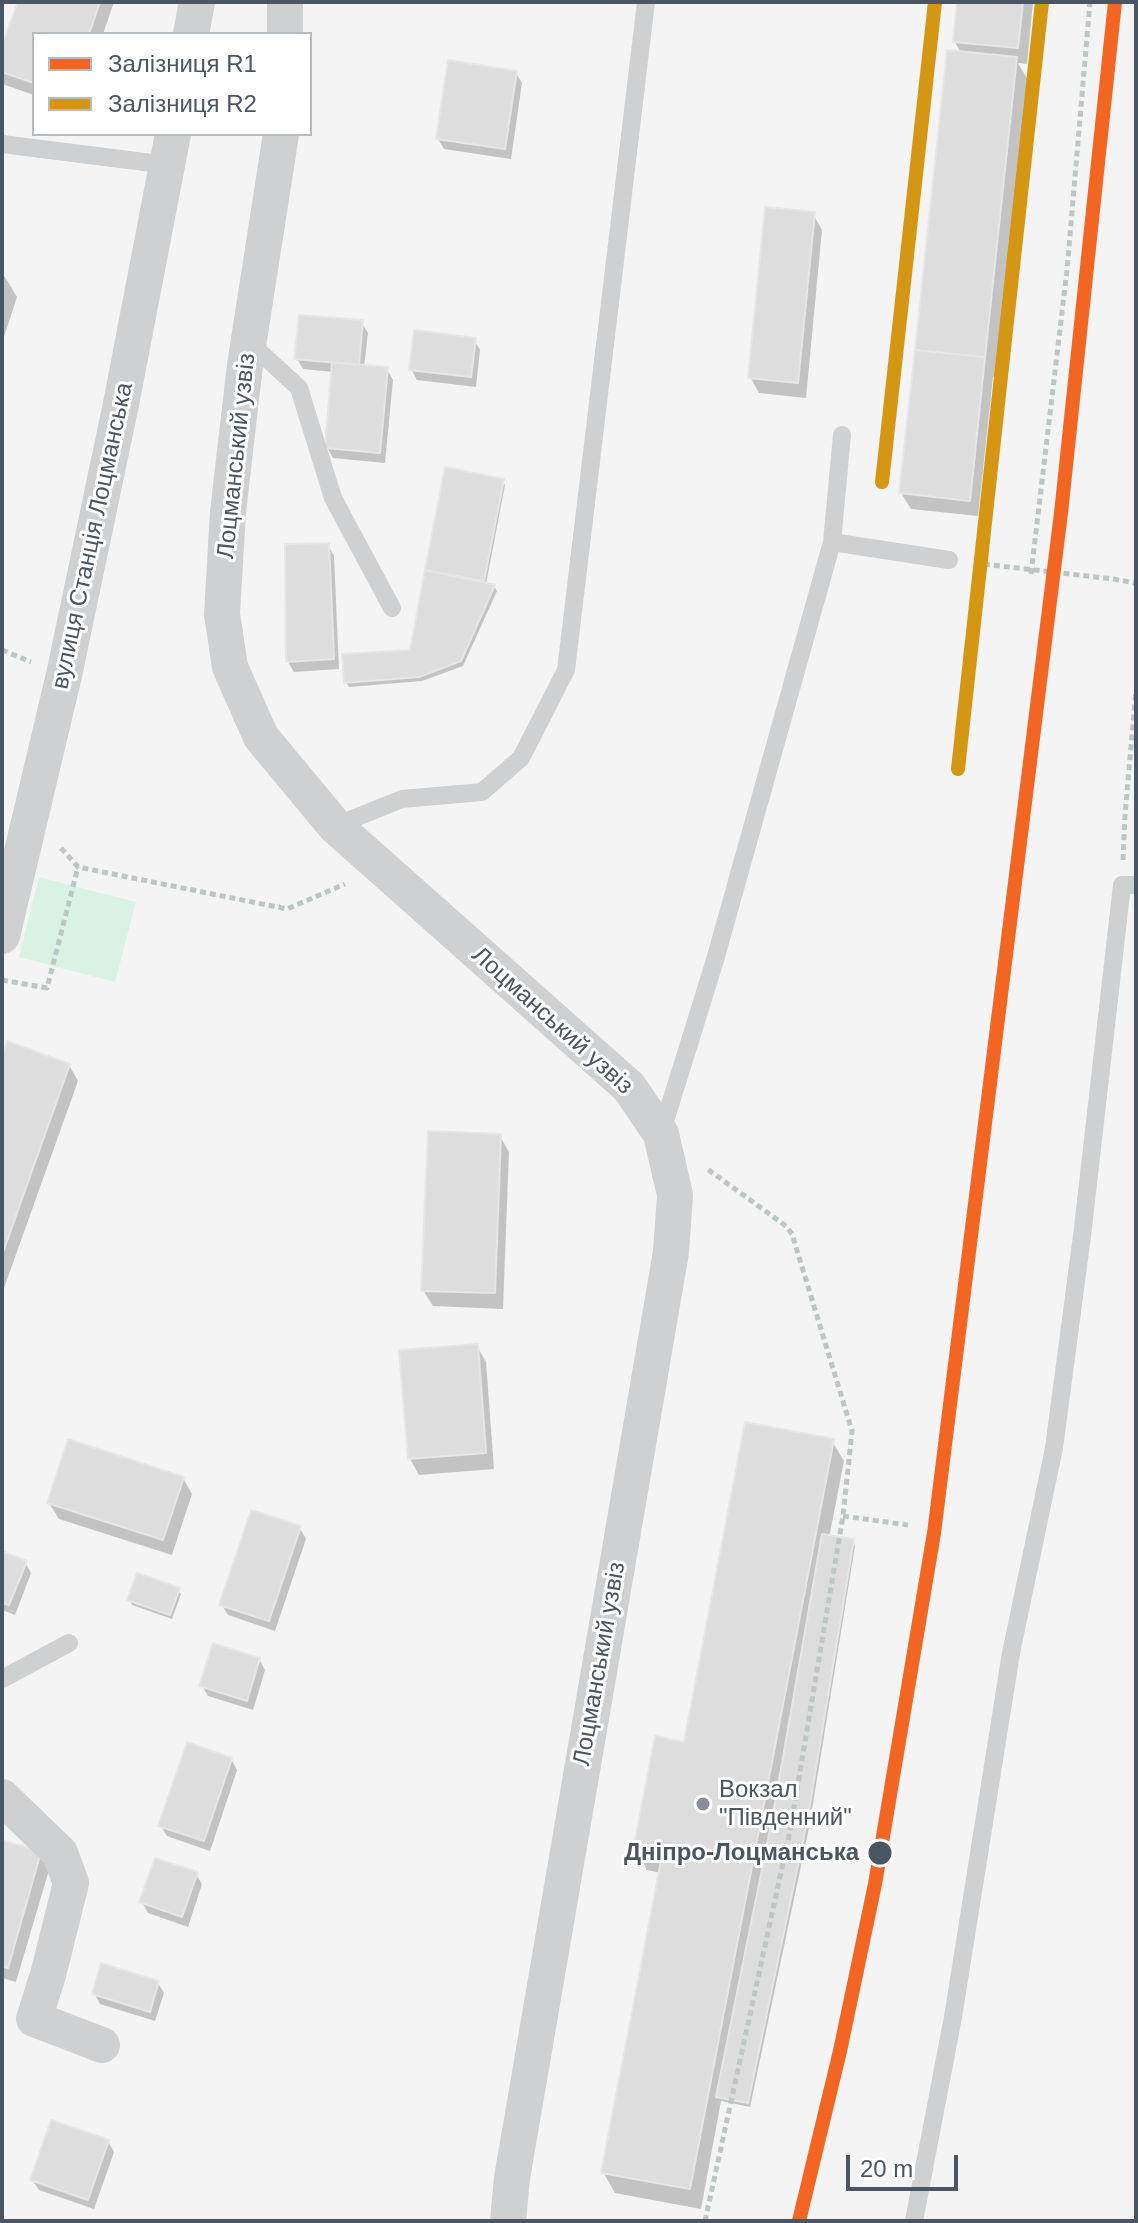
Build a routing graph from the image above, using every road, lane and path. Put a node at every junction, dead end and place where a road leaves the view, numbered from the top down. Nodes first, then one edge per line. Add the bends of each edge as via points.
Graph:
1 (197, 2) edge
2 (285, 2) edge
3 (646, 2) edge
4 (1090, 2) edge
5 (191, 32) edge
6 (285, 32) edge
7 (281, 136) edge
8 (2, 144) edge
9 (170, 149) edge
10 (249, 342) junction
11 (842, 435) dead end
12 (832, 542) junction
13 (949, 560) joint
14 (1031, 572) junction
15 (1136, 585) edge
16 (392, 608) dead end
17 (1136, 690) edge
18 (335, 826) junction
19 (382, 867) junction
20 (1129, 885) edge
21 (2, 936) edge
22 (2, 980) edge
23 (661, 1134) junction
24 (843, 1516) junction
25 (908, 1525) dead end
26 (69, 1643) dead end
27 (2, 1679) edge
28 (2, 1797) edge
29 (102, 2045) dead end
30 (508, 2221) edge
31 (705, 2221) edge
32 (914, 2221) edge

1 - 5 street
2 - 6 street
3 - 18 lane via 566,670 521,758 482,792 402,799
4 - 14 path via 1067,270
7 - 10 street, Лоцманський узвіз
8 - 9 lane
9 - 21 street, вулиця Станція Лоцманська via 64,675
10 - 16 lane via 299,388 333,498
10 - 18 street, Лоцманський узвіз via 228,512 222,614 230,667 261,737
11 - 12 lane
12 - 13 lane
12 - 23 lane
13 - 14 path
14 - 15 path
17 - 20 path via 1125,815
18 - 19 street, Лоцманський узвіз
19 - 22 path via 287,909 78,867 47,988
19 - 23 street, Лоцманський узвіз via 629,1087
20 - 32 lane via 1054,1448 1011,1653 953,2017
23 - 24 path via 792,1234 852,1431
23 - 30 street, Лоцманський узвіз via 675,1195 671,1252
24 - 25 path
24 - 31 path via 790,1831
26 - 27 lane
28 - 29 street via 60,1853 71,1883 34,2019

